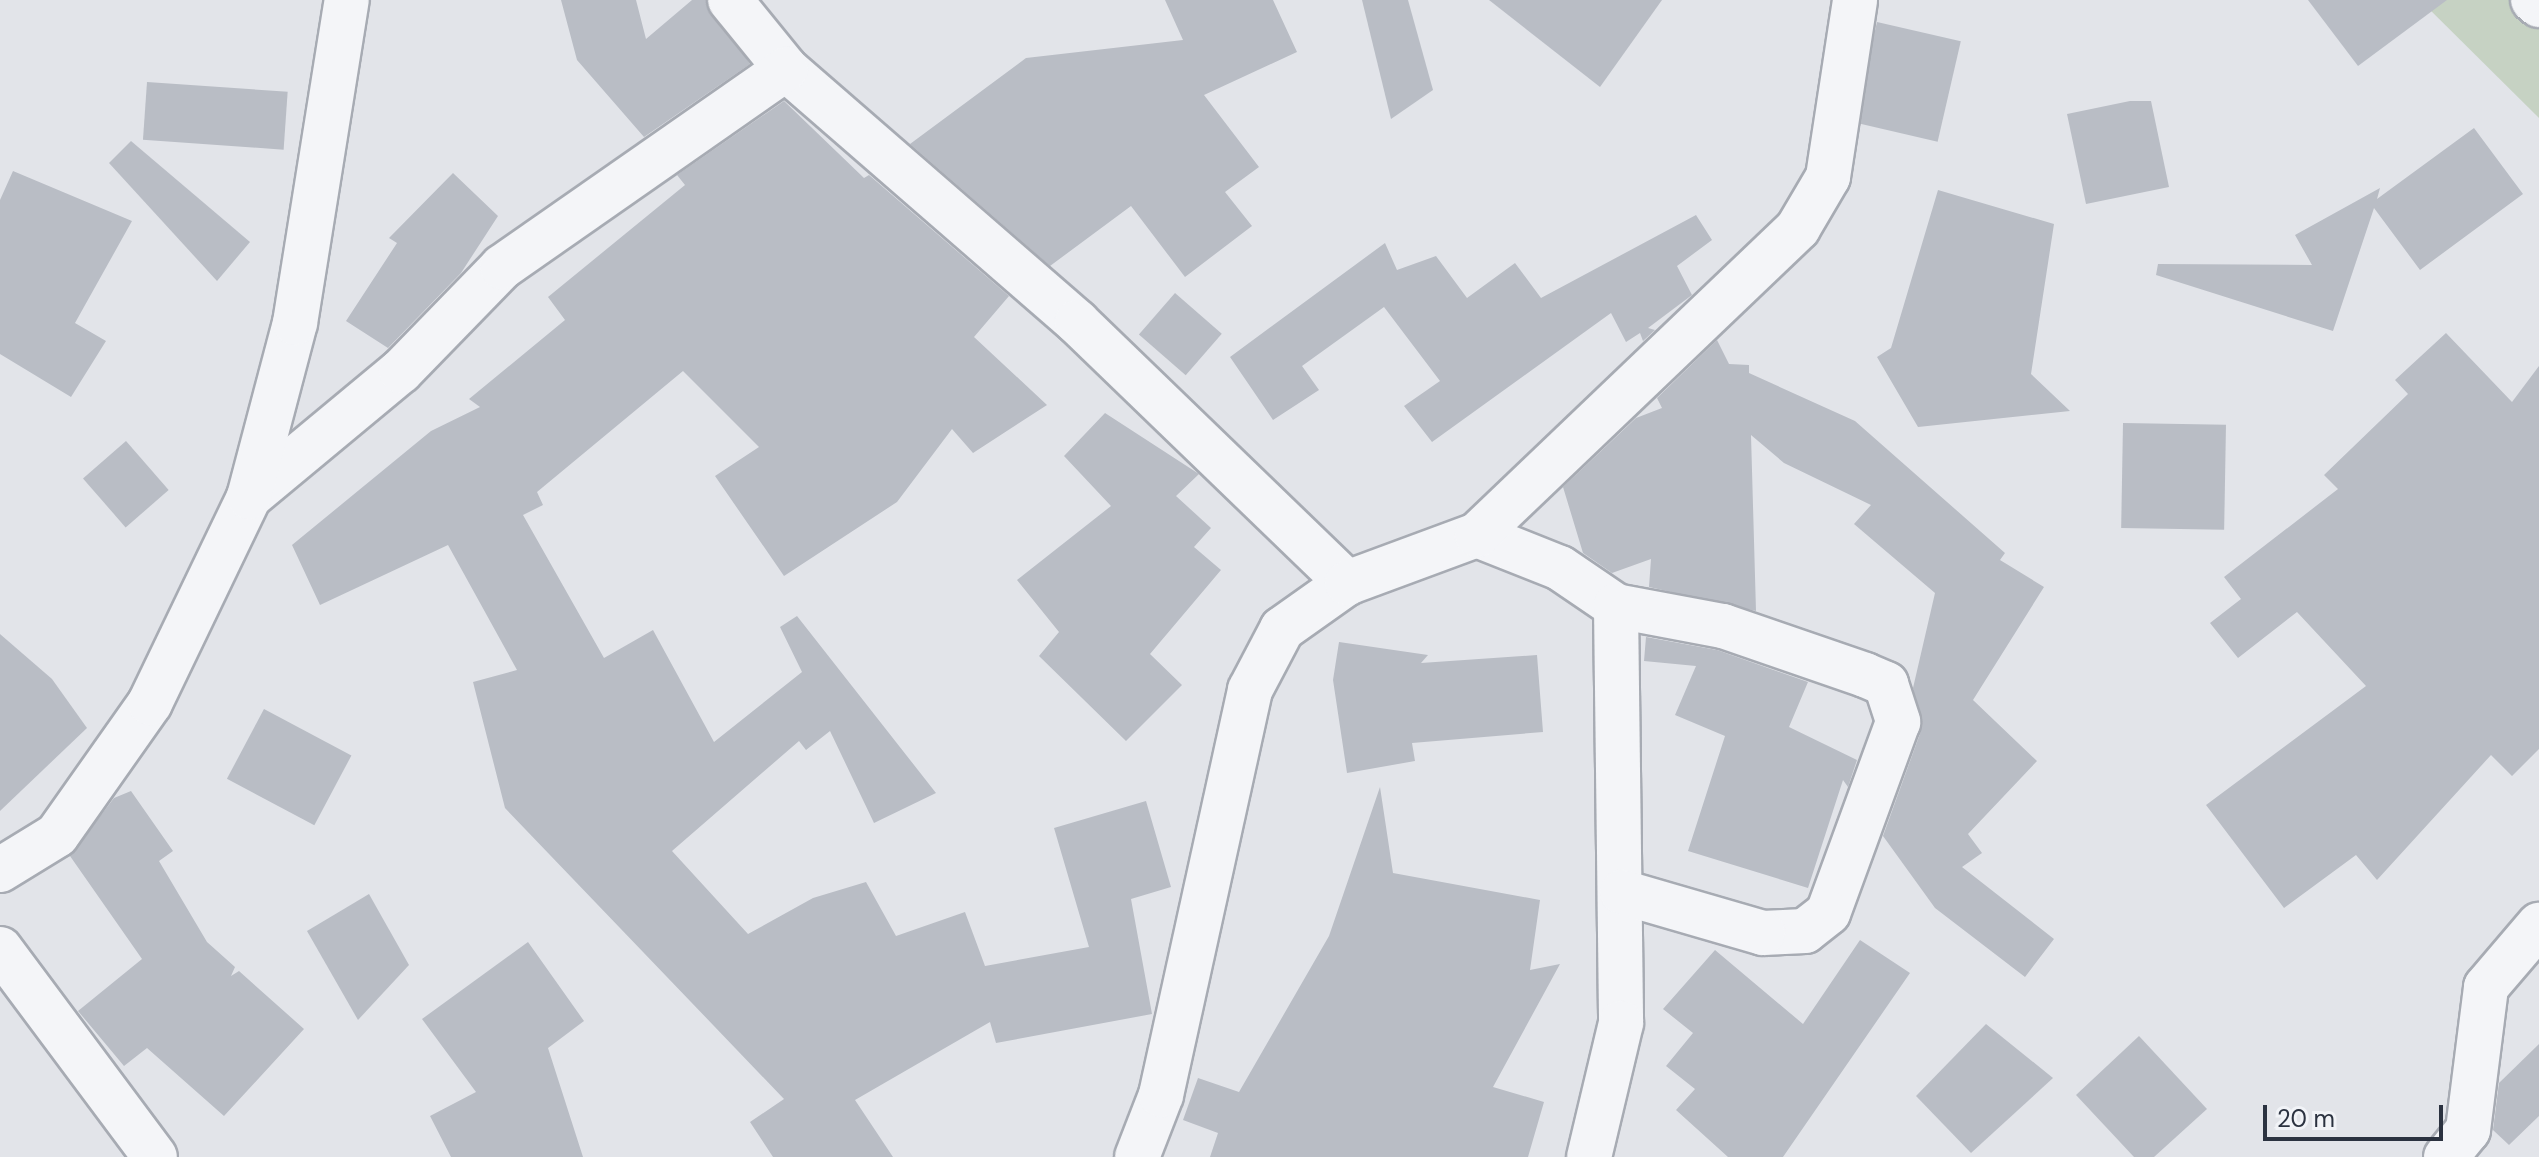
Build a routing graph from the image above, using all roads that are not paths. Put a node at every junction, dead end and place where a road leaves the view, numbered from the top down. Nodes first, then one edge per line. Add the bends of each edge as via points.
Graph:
1 (347, 0) edge
2 (730, 0) edge
3 (1855, 0) edge
4 (2533, 0) edge
5 (2539, 5) edge
6 (786, 69) junction
7 (249, 497) junction
8 (1477, 535) junction
9 (1347, 583) junction
10 (1616, 606) junction
11 (0, 870) edge
12 (1622, 892) junction
13 (2539, 925) edge
14 (0, 949) edge
15 (155, 1157) edge
16 (1137, 1157) edge
17 (1589, 1157) edge
18 (2446, 1157) edge

1 - 7 street via 295,323
2 - 6 street
3 - 8 street via 1828,177 1798,228
4 - 5 street
6 - 7 street via 502,267 401,371
6 - 9 street via 1077,322
7 - 11 street via 150,703 57,835
8 - 9 street
8 - 10 street via 1560,568
9 - 16 street via 1282,629 1250,690 1161,1095
10 - 12 street
10 - 12 street via 1723,626 1886,684 1898,722 1828,913 1805,931 1763,933
12 - 17 street via 1621,1023
13 - 18 street via 2486,987 2468,1130
14 - 15 street

